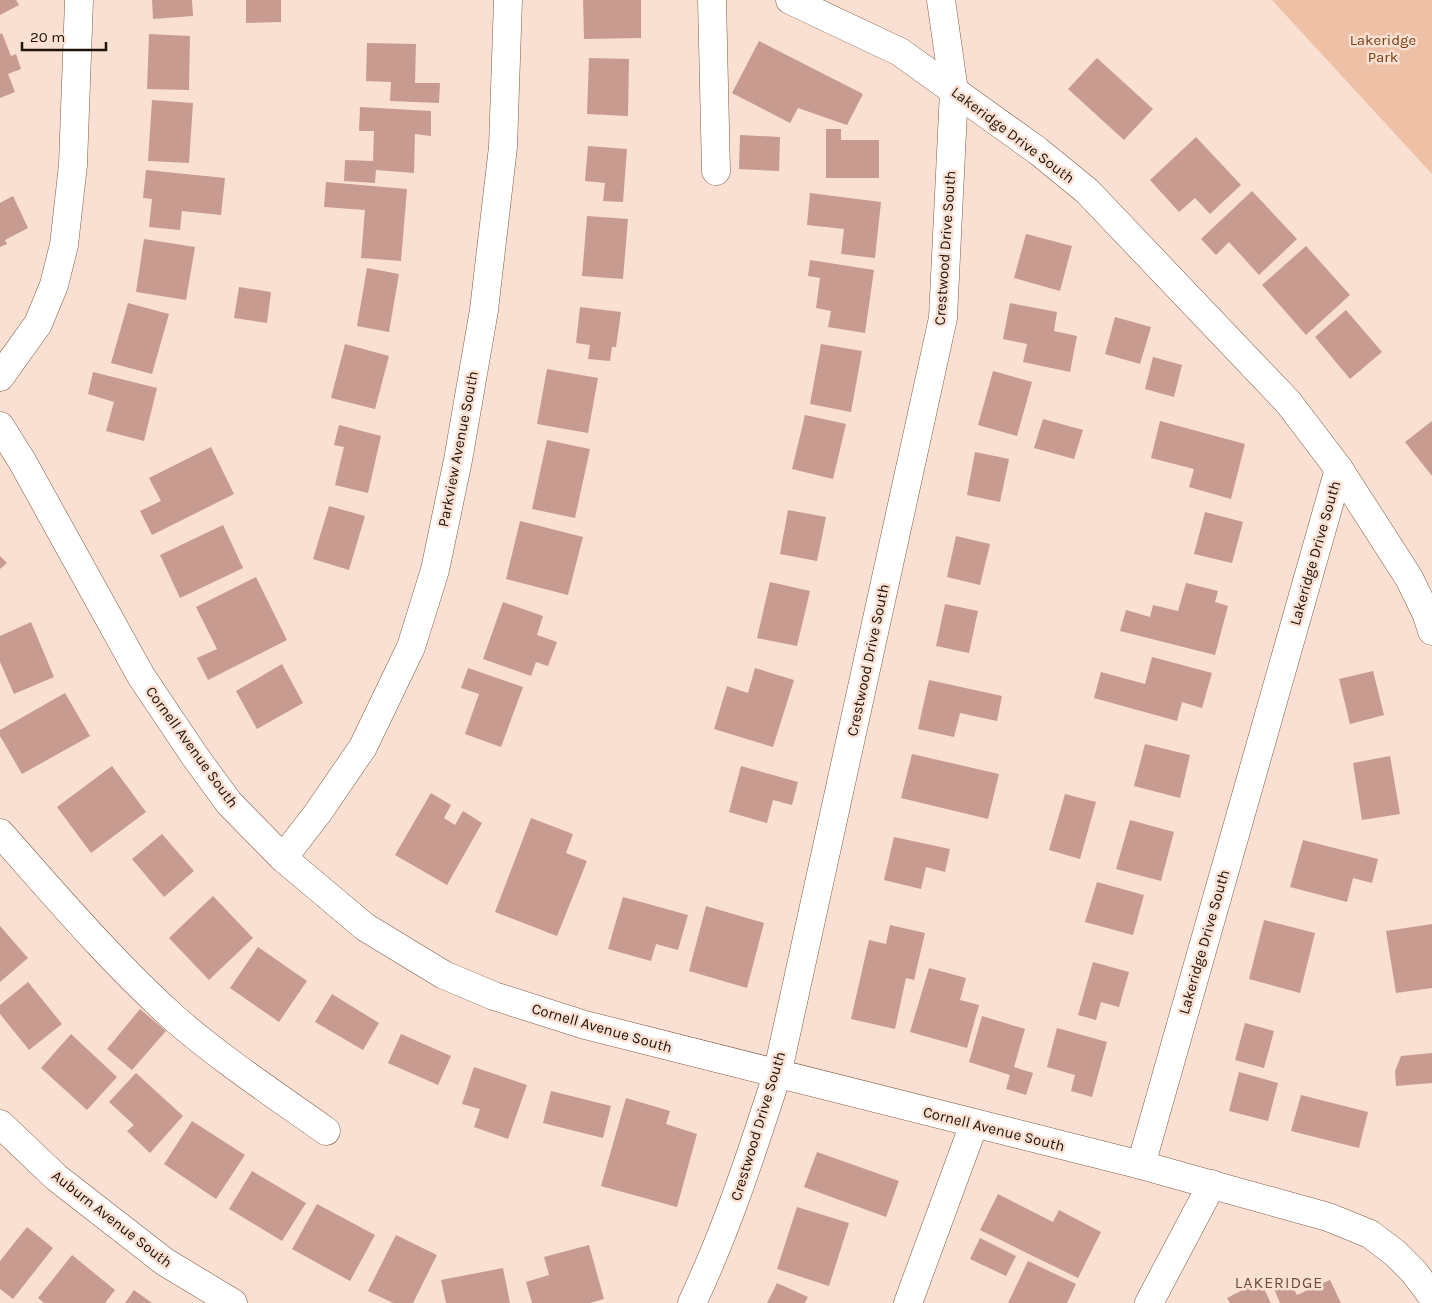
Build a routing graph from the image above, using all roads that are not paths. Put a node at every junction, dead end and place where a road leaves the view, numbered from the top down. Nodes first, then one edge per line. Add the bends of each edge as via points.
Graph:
1 (79, 0) edge
2 (508, 0) edge
3 (712, 0) edge
4 (790, 0) edge
5 (941, 0) edge
6 (954, 92) junction
7 (716, 171) dead end
8 (0, 377) edge
9 (0, 426) edge
10 (1339, 469) junction
11 (1432, 631) edge
12 (0, 833) edge
13 (283, 858) junction
14 (777, 1075) junction
15 (0, 1124) edge
16 (974, 1124) junction
17 (326, 1131) dead end
18 (1141, 1165) junction
19 (1212, 1184) junction
20 (1423, 1265) edge
21 (1432, 1296) edge
22 (233, 1303) edge
23 (692, 1303) edge
24 (908, 1303) edge
25 (1149, 1303) edge

1 - 8 street via 74,165 64,245 54,286 38,324
2 - 13 street, Parkview Avenue South via 503,146 484,310 458,460 434,570 411,647 363,746
3 - 7 street
4 - 6 street, Lakeridge Drive South via 900,52
5 - 6 street, Crestwood Drive South
6 - 10 street, Lakeridge Drive South via 1038,151 1087,191 1288,402
6 - 14 street, Crestwood Drive South via 943,318
9 - 13 street, Cornell Avenue South via 141,676 229,803
10 - 11 street via 1409,578
10 - 18 street, Lakeridge Drive South
12 - 17 street via 91,936 174,1017 225,1059
13 - 14 street, Cornell Avenue South via 365,927 452,978 494,996 585,1025
14 - 16 street, Cornell Avenue South
14 - 23 street, Crestwood Drive South via 714,1258
15 - 22 street, Auburn Avenue South via 57,1178 165,1262
16 - 18 street, Cornell Avenue South
16 - 24 street
18 - 19 street, Cornell Avenue South
19 - 20 street, Cornell Avenue South via 1328,1216 1370,1234 1395,1253
19 - 25 street
20 - 21 street, Cornell Avenue South

